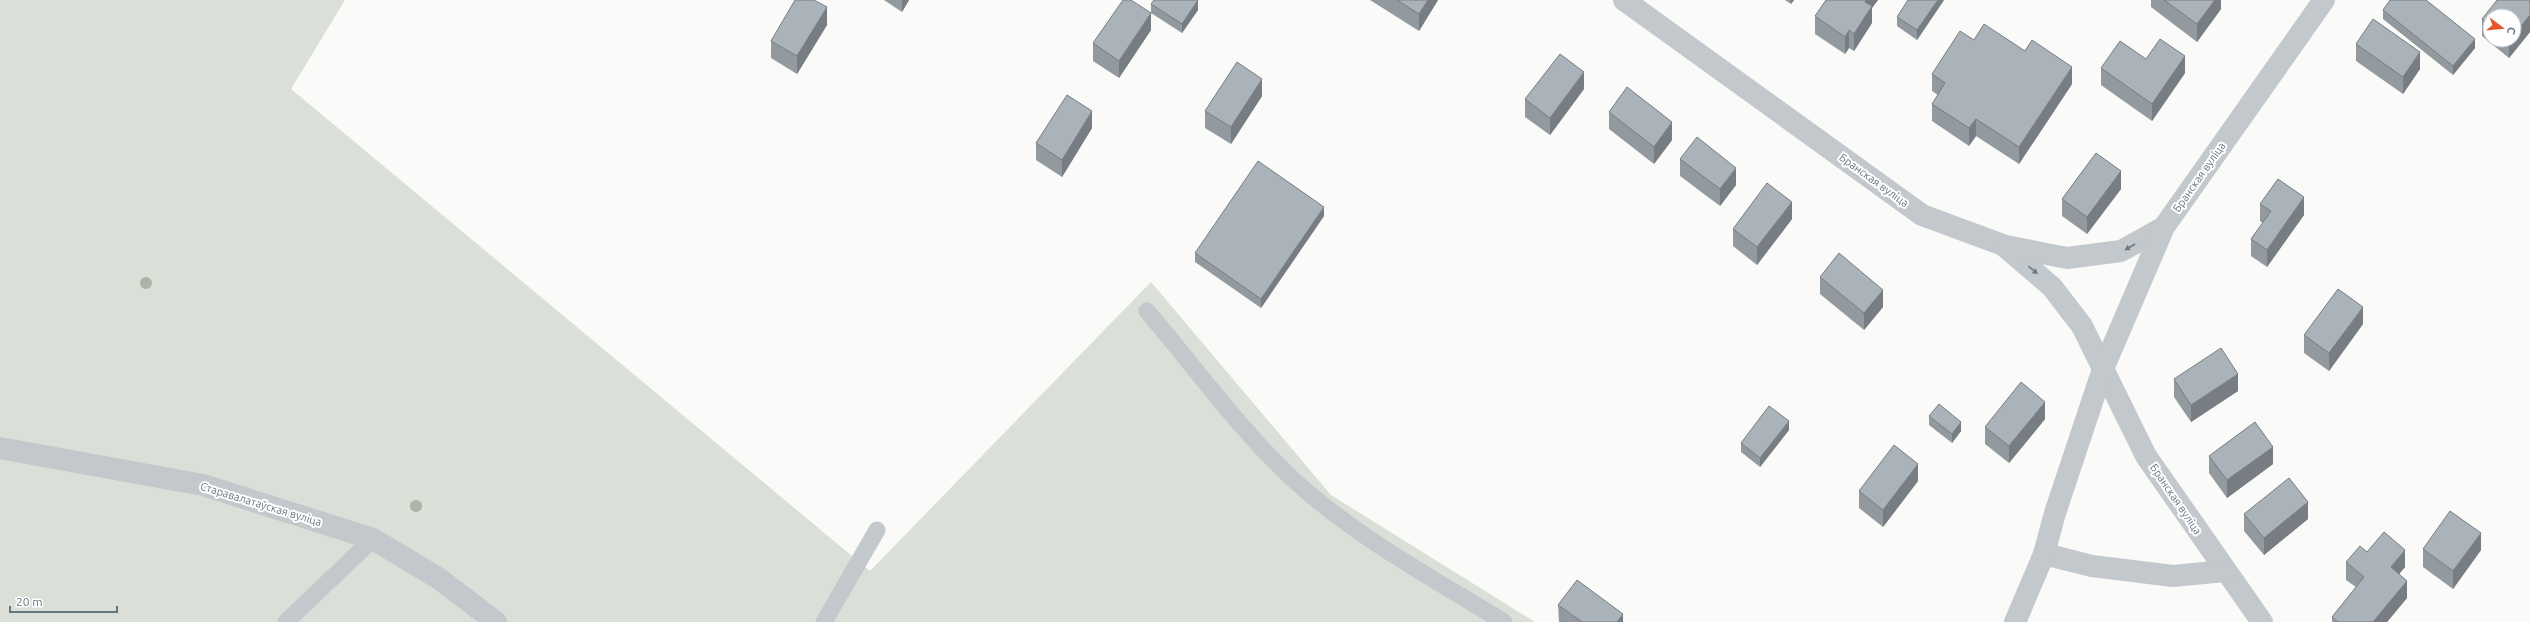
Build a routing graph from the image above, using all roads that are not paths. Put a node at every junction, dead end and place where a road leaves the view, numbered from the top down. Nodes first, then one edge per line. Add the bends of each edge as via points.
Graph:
1 (1624, 0) edge
2 (2324, 0) edge
3 (2164, 227) junction
4 (2003, 245) junction
5 (1147, 311) dead end
6 (2103, 369) junction
7 (2, 451) edge
8 (877, 530) dead end
9 (373, 539) junction
10 (2044, 554) junction
11 (2225, 571) junction
12 (286, 622) edge
13 (496, 622) edge
14 (824, 622) edge
15 (1504, 622) edge
16 (2015, 622) edge
17 (2262, 622) edge

1 - 4 street, Бранская вуліца via 1922,215
2 - 3 street, Бранская вуліца
3 -> 4 street via 2121,251 2067,258
3 - 6 street, Бранская вуліца
4 -> 6 street, Бранская вуліца via 2052,287 2082,326
5 - 15 lane via 1251,434 1295,481 1344,522
6 - 10 street, Бранская вуліца
6 - 11 street, Бранская вуліца via 2146,456
7 - 9 street, Старавалатаўская вуліца via 203,485
8 - 14 lane
9 - 12 lane
9 - 13 street, Старавалатаўская вуліца via 438,578
10 - 11 street via 2092,566 2173,576
10 - 16 street, Бранская вуліца
11 - 17 street, Бранская вуліца

